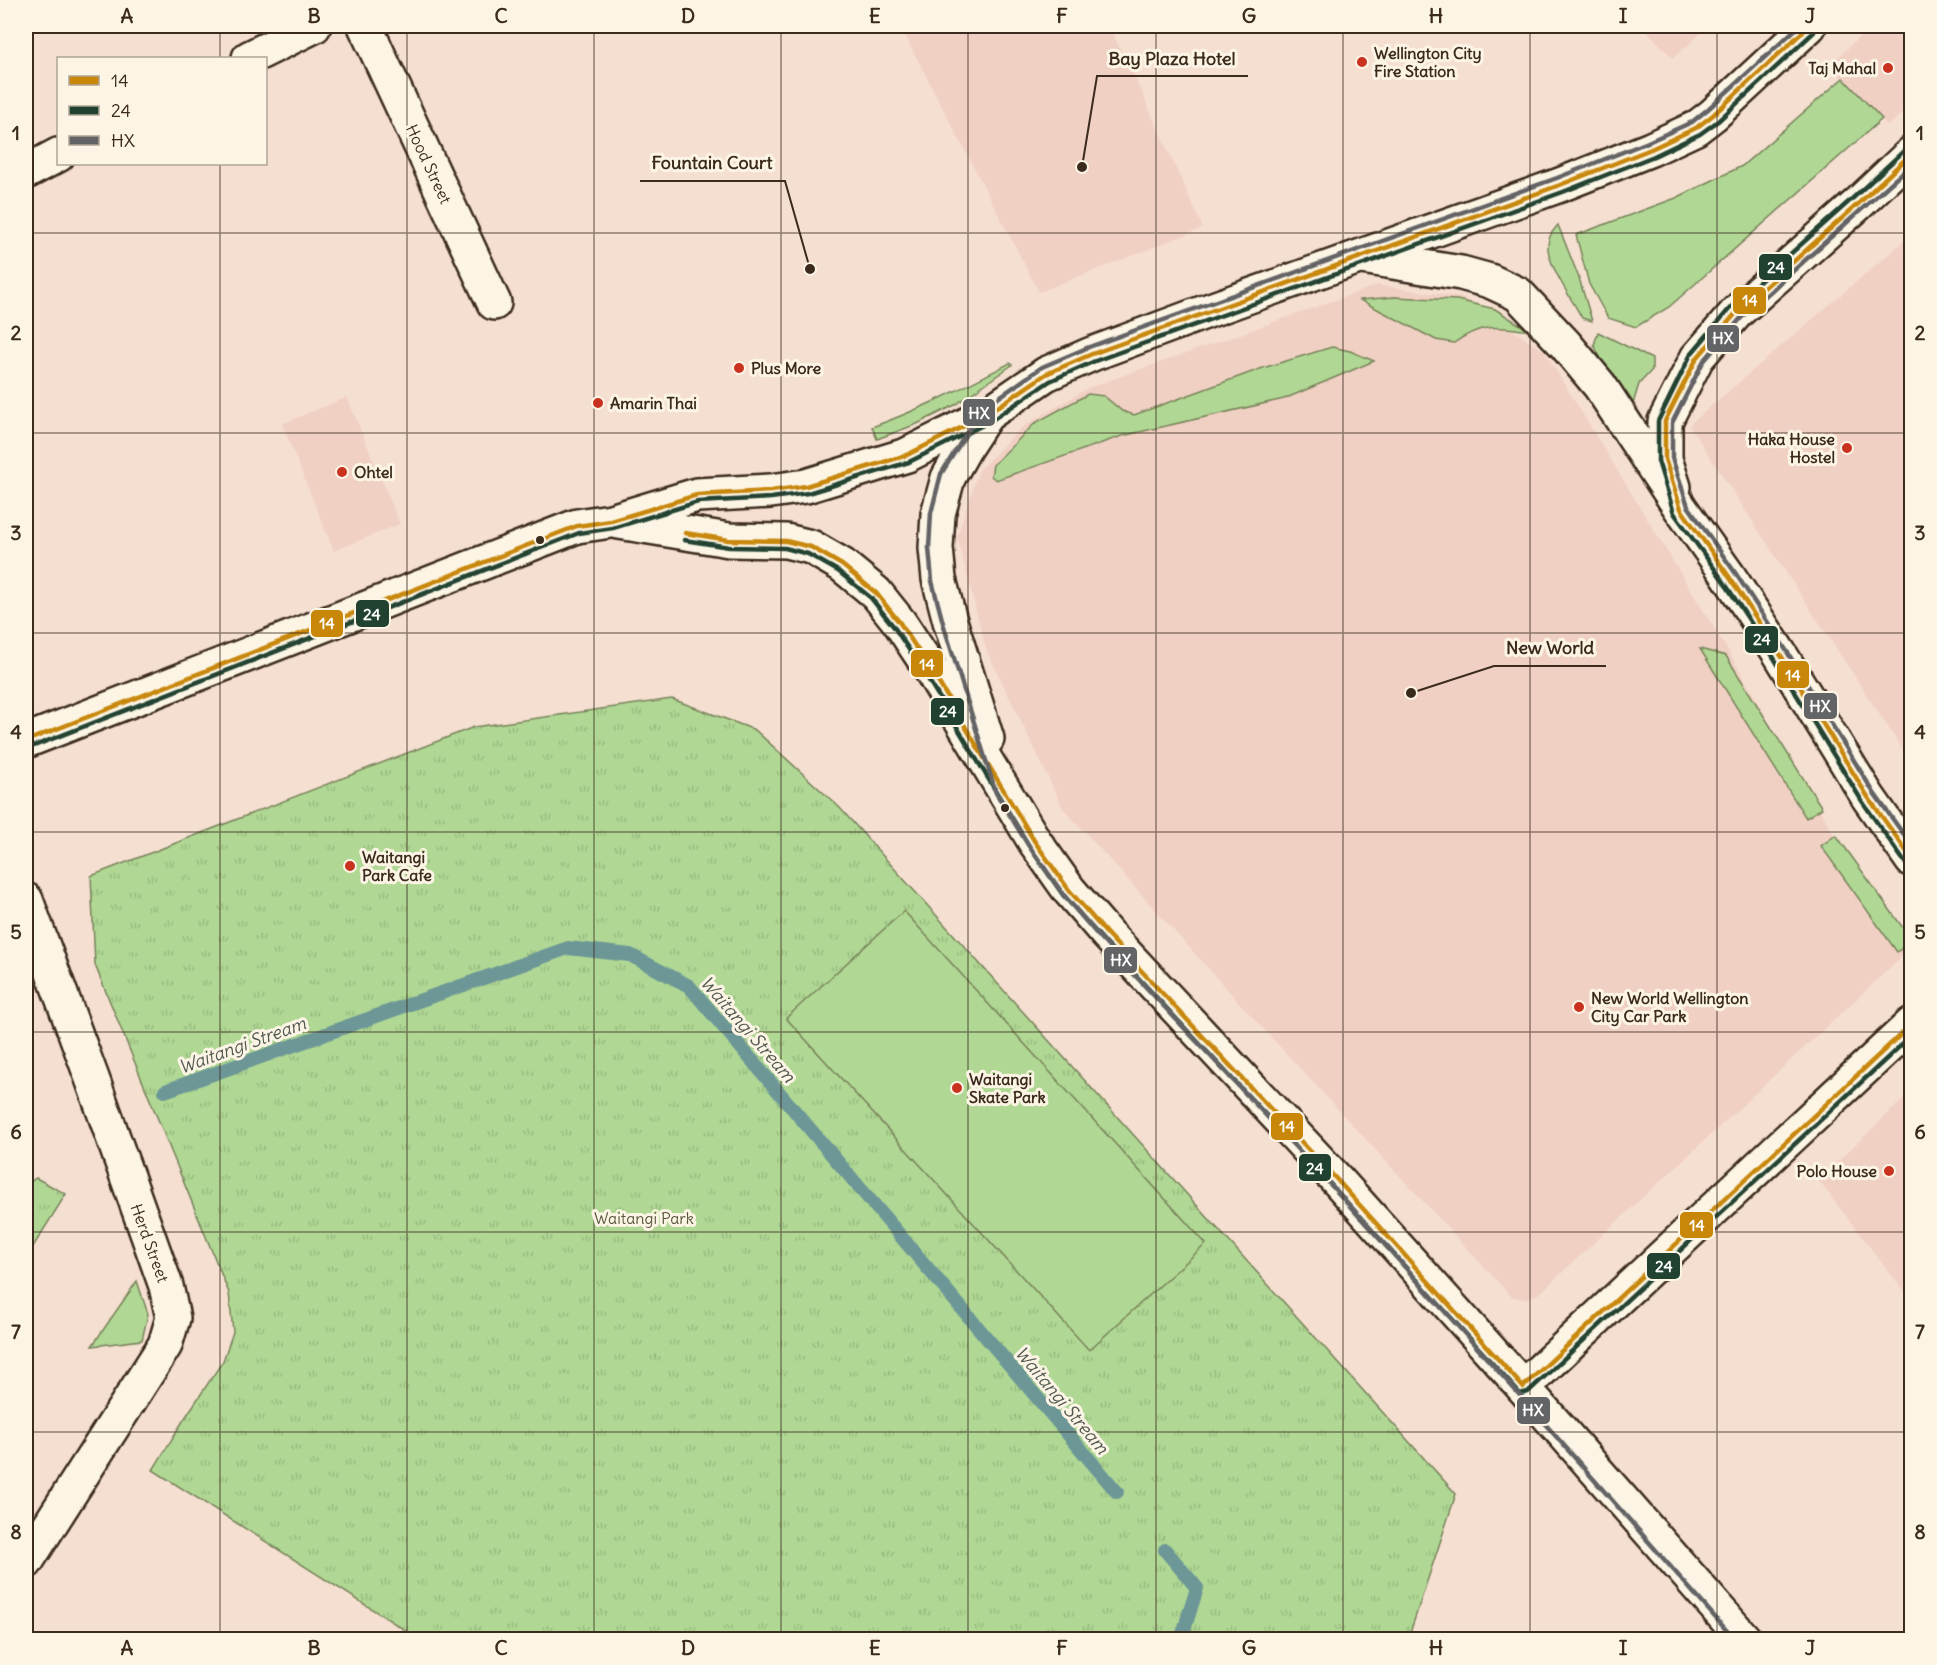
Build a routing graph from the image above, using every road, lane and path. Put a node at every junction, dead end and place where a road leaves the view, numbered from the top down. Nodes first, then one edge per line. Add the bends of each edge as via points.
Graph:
1 (314, 26) edge
2 (364, 26) edge
3 (1809, 26) edge
4 (251, 57) edge
5 (1911, 153) edge
6 (57, 156) edge
7 (26, 172) edge
8 (1360, 257) junction
9 (494, 303) dead end
10 (986, 415) junction
11 (1681, 509) junction
12 (611, 521) junction
13 (26, 741) edge
14 (1003, 790) junction
15 (1908, 850) edge
16 (26, 900) edge
17 (1911, 1024) edge
18 (1523, 1387) junction
19 (26, 1562) edge
20 (1745, 1640) edge

1 - 4 main road
2 - 9 main road, Hood Street
3 - 8 main road via 1696,128 1560,185
5 - 11 main road via 1737,312 1697,358 1665,421 1665,459
6 - 7 main road
8 - 10 main road via 1092,354 1046,374
8 - 11 main road via 1461,273 1518,294 1600,386
10 - 12 main road via 907,455 806,486 698,495
10 - 14 main road via 948,478 938,514 936,548 950,621
11 - 15 main road via 1754,614 1868,797
12 - 13 main road via 577,526
12 - 14 main road via 729,540 786,541 811,547 842,565 876,593 900,623
14 - 18 main road via 1069,890 1107,934 1339,1182
16 - 19 main road, Herd Street via 166,1286 172,1318 165,1344
17 - 18 main road
18 - 20 main road

